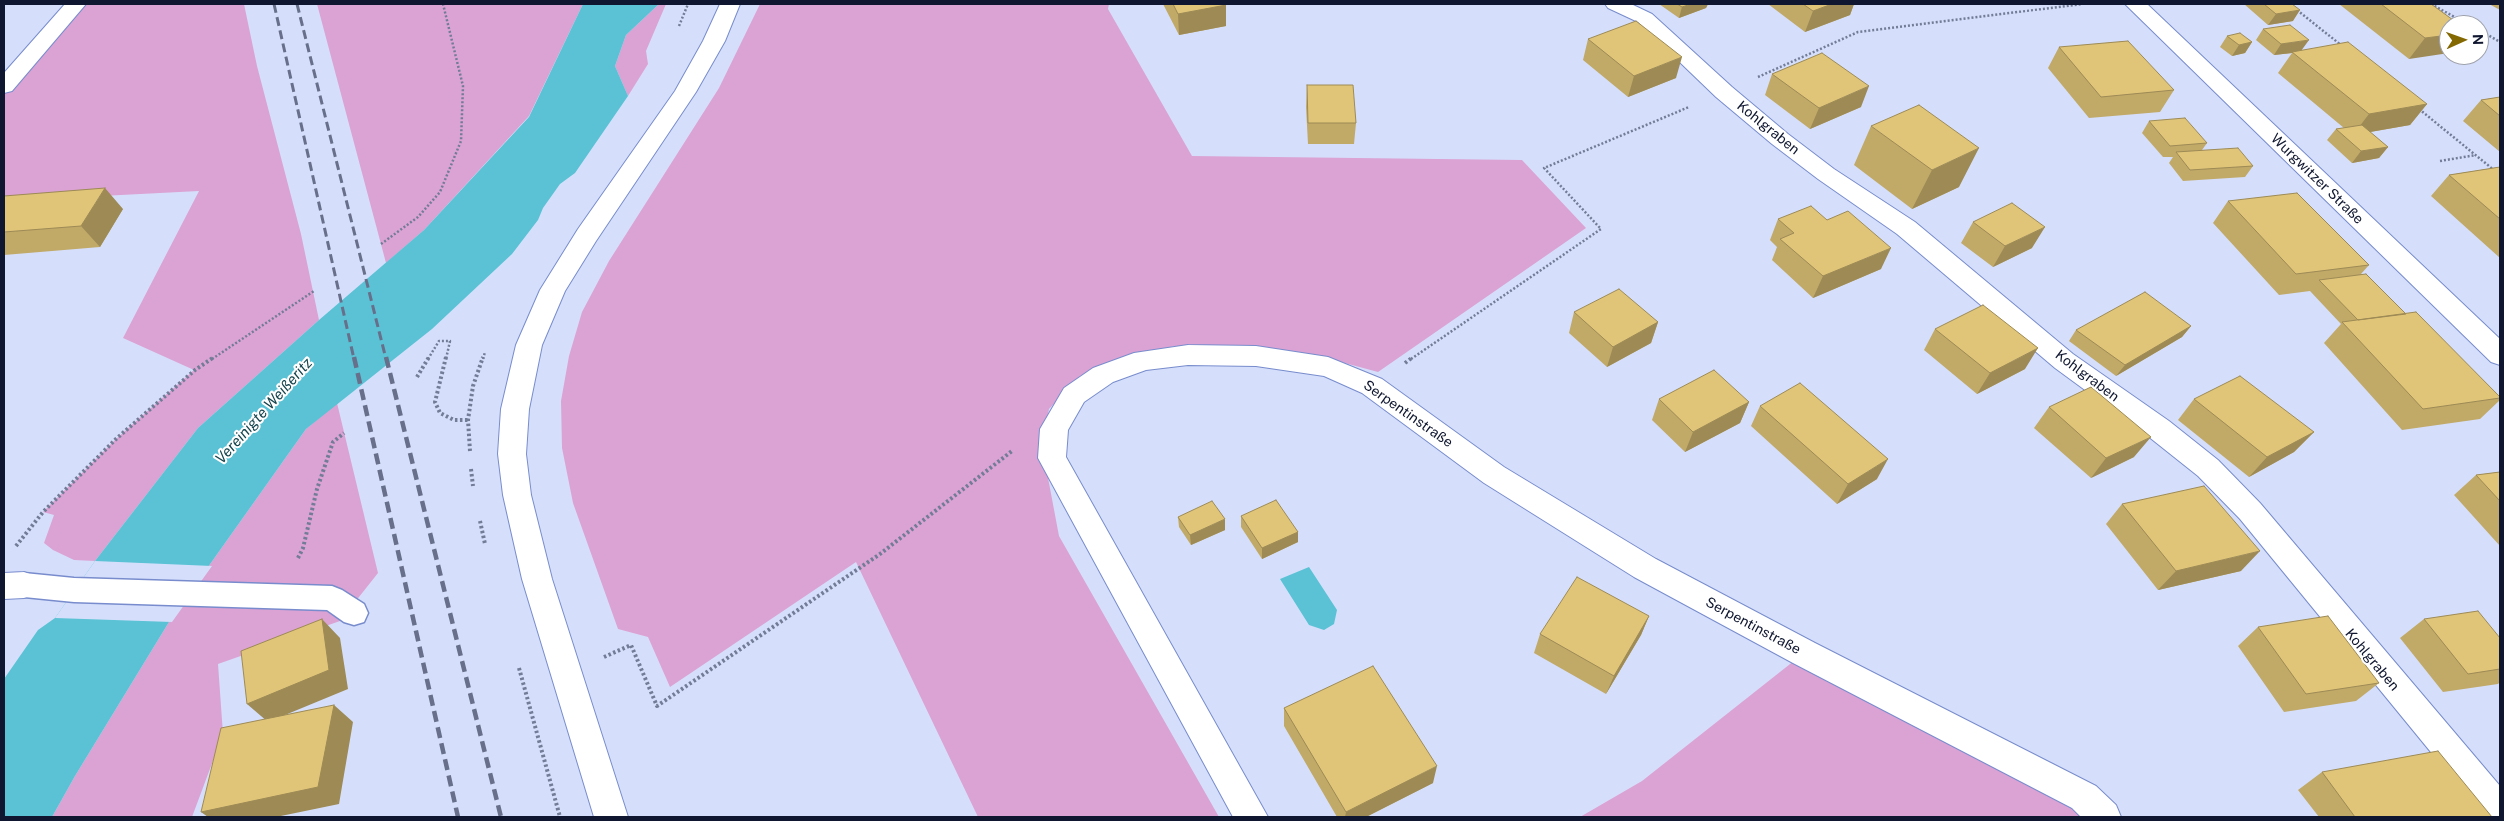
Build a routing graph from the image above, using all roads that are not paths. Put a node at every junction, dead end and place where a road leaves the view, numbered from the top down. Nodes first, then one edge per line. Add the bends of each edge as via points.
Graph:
1 (76, 4) edge
2 (730, 4) edge
3 (1615, 4) edge
4 (2135, 4) edge
5 (4, 86) edge
6 (2500, 355) edge
7 (14, 585) edge
8 (354, 613) dead end
9 (2500, 811) edge
10 (610, 817) edge
11 (1251, 817) edge
12 (2104, 817) edge

1 - 5 street
2 - 10 street via 714,41 685,92 553,290 530,346 515,409 512,454 537,579
3 - 9 street, Kohlgraben via 1644,18 1724,92 1826,174 1906,228 2064,361 2208,468 2250,511
4 - 6 street, Wurgwitzer Straße
7 - 8 lane via 74,590 332,598
11 - 12 street, Serpentinstraße via 1052,458 1054,430 1074,395 1103,375 1143,360 1188,355 1256,356 1328,367 1372,386 1494,475 1645,568 2084,797

